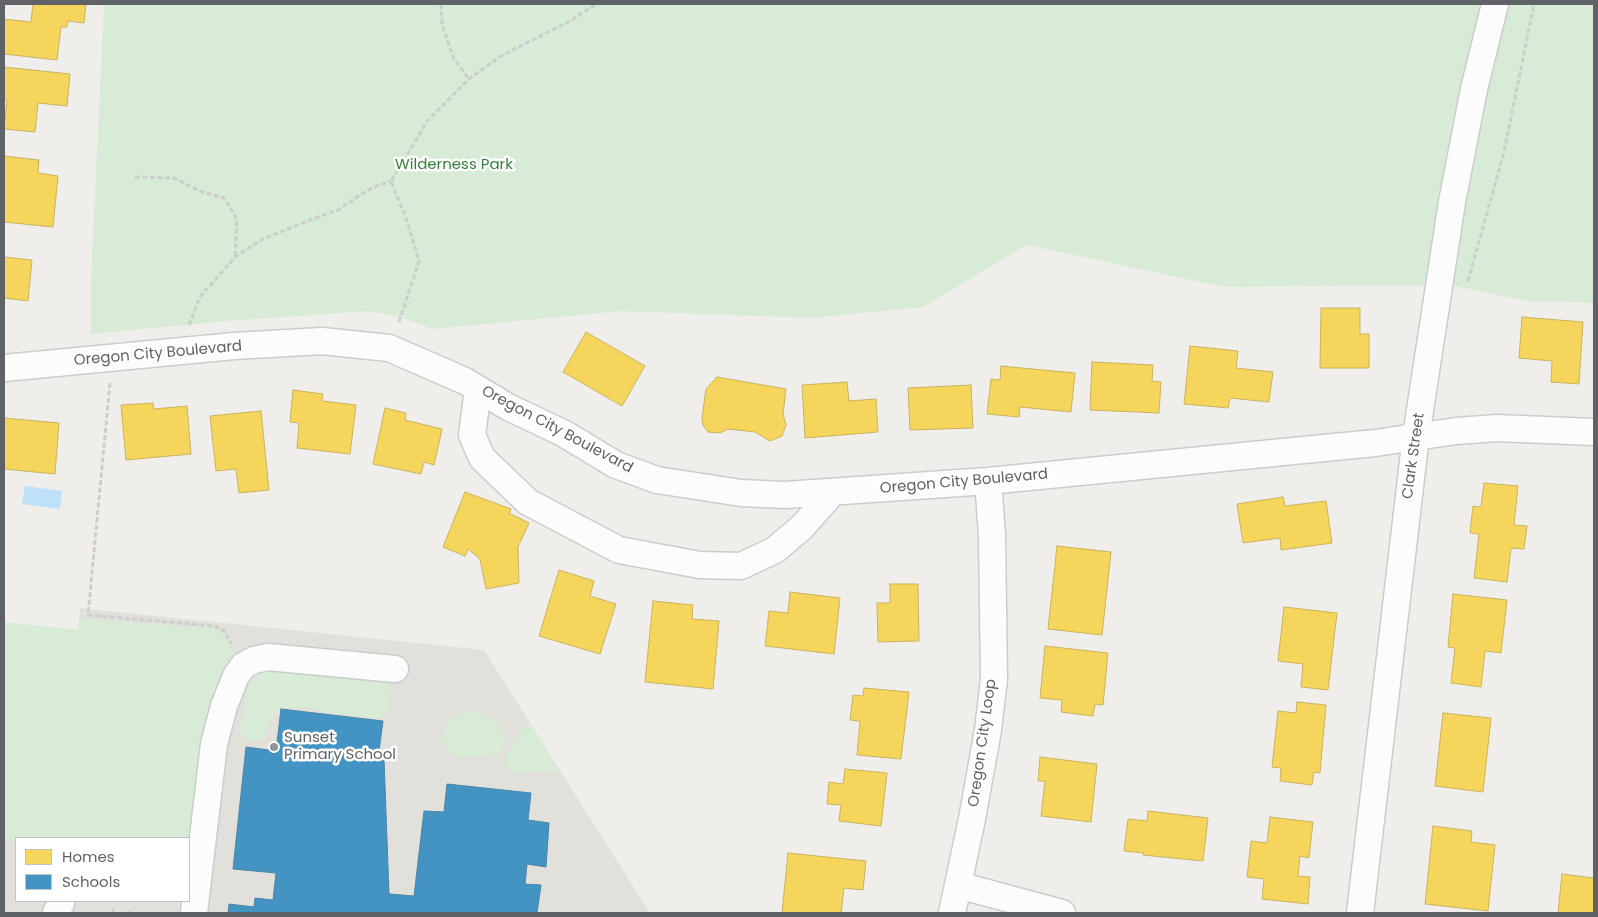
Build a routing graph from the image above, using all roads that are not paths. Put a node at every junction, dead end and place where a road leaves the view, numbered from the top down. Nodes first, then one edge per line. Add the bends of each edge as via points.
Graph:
1 (1494, 4) edge
2 (4, 368) edge
3 (478, 389) junction
4 (1594, 432) edge
5 (1416, 436) junction
6 (988, 481) junction
7 (833, 492) junction
8 (395, 669) dead end
9 (958, 885) junction
10 (194, 913) edge
11 (952, 913) edge
12 (1062, 913) edge
13 (1360, 913) edge

1 - 5 street, Clark Street via 1452,202
2 - 3 street, Oregon City Boulevard via 322,341 389,348
3 - 7 street, Oregon City Boulevard via 616,465 657,480 741,493
3 - 7 street via 472,435 482,458 528,502 619,550 700,565 741,566 775,550 802,527
4 - 5 street, Oregon City Boulevard via 1497,428
5 - 6 street, Oregon City Boulevard via 1374,443
5 - 13 street, Clark Street
6 - 7 street, Oregon City Boulevard
6 - 9 street, Oregon City Loop via 994,678 983,758
8 - 10 street via 268,656 243,666 227,698 214,744
9 - 11 street, Oregon City Loop
9 - 12 street

